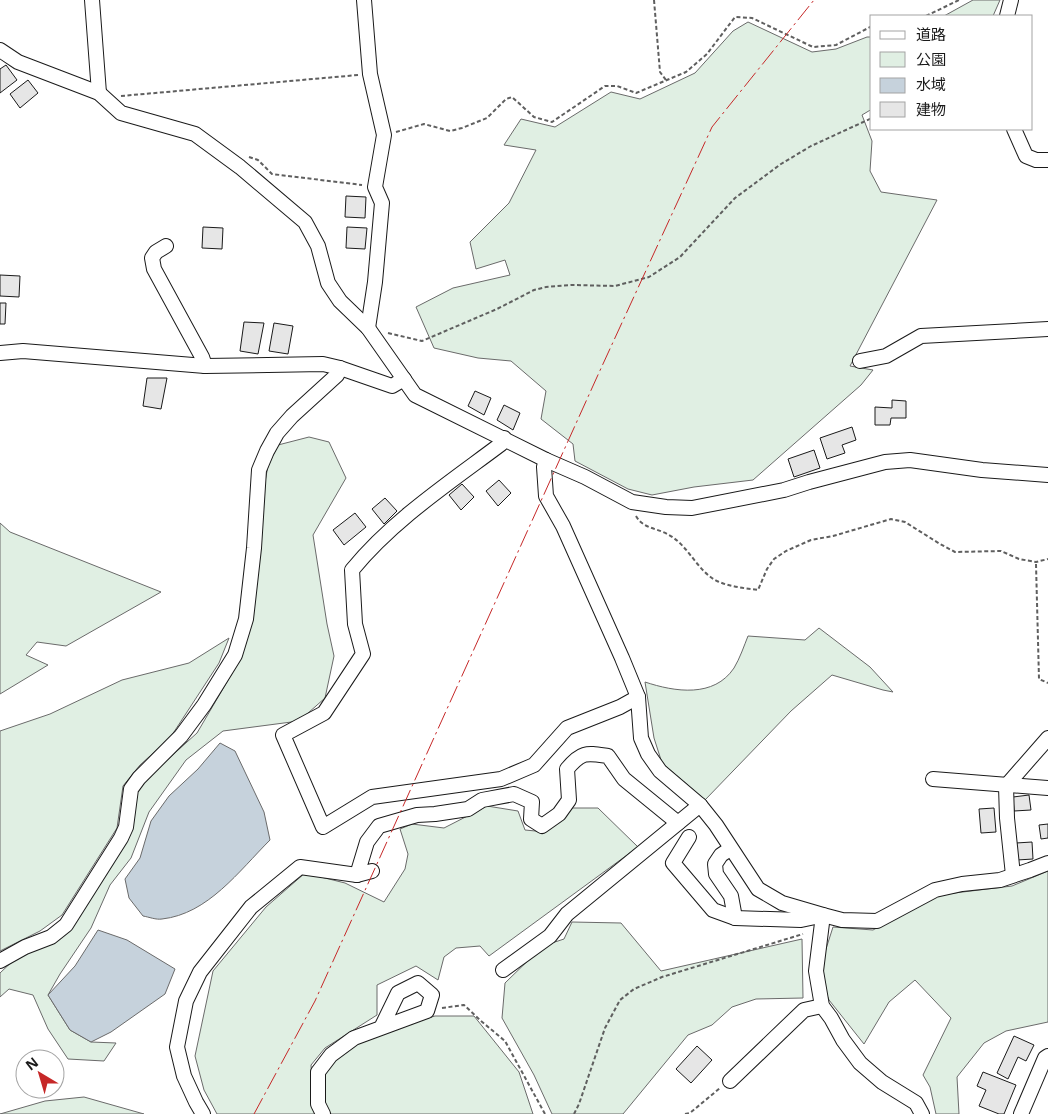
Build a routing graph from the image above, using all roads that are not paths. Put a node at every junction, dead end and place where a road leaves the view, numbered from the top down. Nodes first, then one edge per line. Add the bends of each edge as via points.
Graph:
1 (92, 0) edge
2 (364, 0) edge
3 (1011, 0) edge
4 (1007, 15) edge
5 (0, 50) edge
6 (104, 97) junction
7 (1014, 130) edge
8 (1048, 160) edge
9 (166, 246) dead end
10 (368, 328) junction
11 (1048, 329) edge
12 (0, 353) edge
13 (860, 361) dead end
14 (205, 366) junction
15 (340, 368) junction
16 (404, 379) junction
17 (504, 438) junction
18 (546, 460) junction
19 (1048, 475) edge
20 (638, 697) junction
21 (1048, 738) edge
22 (933, 780) dead end
23 (1006, 786) junction
24 (1048, 788) edge
25 (700, 805) junction
26 (678, 823) junction
27 (690, 837) dead end
28 (730, 849) junction
29 (1048, 863) edge
30 (372, 871) dead end
31 (357, 875) junction
32 (1013, 875) junction
33 (823, 915) junction
34 (734, 918) junction
35 (0, 961) edge
36 (503, 970) dead end
37 (822, 1006) junction
38 (381, 1028) junction
39 (1048, 1056) edge
40 (730, 1081) road end
41 (203, 1114) edge
42 (323, 1114) edge
43 (922, 1114) edge
44 (1021, 1114) edge

1 - 6 street
2 - 10 street via 370,74 384,135 375,187 382,203
3 - 4 street
5 - 6 street via 18,62
6 - 10 street via 121,113 195,134 305,222 318,246 328,283 340,301
7 - 8 street via 1026,156
9 - 14 street via 152,258 154,269
10 - 16 street
11 - 13 street via 921,336 886,356
12 - 14 street via 23,351
14 - 15 street via 323,364
15 - 16 street via 392,386
15 - 35 street via 337,375 277,433 259,470 246,619 235,655 182,736 138,778 131,789 126,827 121,838 66,925 51,937
16 - 17 street via 415,395
17 - 18 street
17 - 20 street via 501,444 410,513 352,570 356,624 363,654 324,713 283,735 323,827 372,797 501,779 534,765 567,728
18 - 19 street via 632,502 692,508 784,490 885,462 910,460
18 - 20 street via 546,496 563,526
20 - 25 street via 641,738 648,754 660,771
21 - 23 street
22 - 23 street
23 - 24 street
23 - 32 street
25 - 26 street
25 - 28 street
26 - 31 street via 624,779 608,756 586,753 567,769 569,800 559,814 542,826 531,819 532,802 514,794 482,800 468,809 417,815 380,826 366,842
26 - 36 street via 567,914 550,936
27 - 34 street via 673,863 713,910
28 - 33 street via 758,889 782,903
28 - 34 street via 715,864 716,874 731,896
29 - 32 street
30 - 31 street
31 - 41 street via 300,867 251,907 200,972 186,1001 177,1047 184,1076
32 - 33 street via 934,890 876,921 842,920
33 - 34 street via 801,920
33 - 37 street via 816,971
37 - 40 street via 804,1010
37 - 43 street via 860,1063 916,1104
38 - 38 street via 427,1011 432,995 418,983 398,993
38 - 42 street via 354,1038 331,1055 318,1072 318,1104
39 - 44 street

